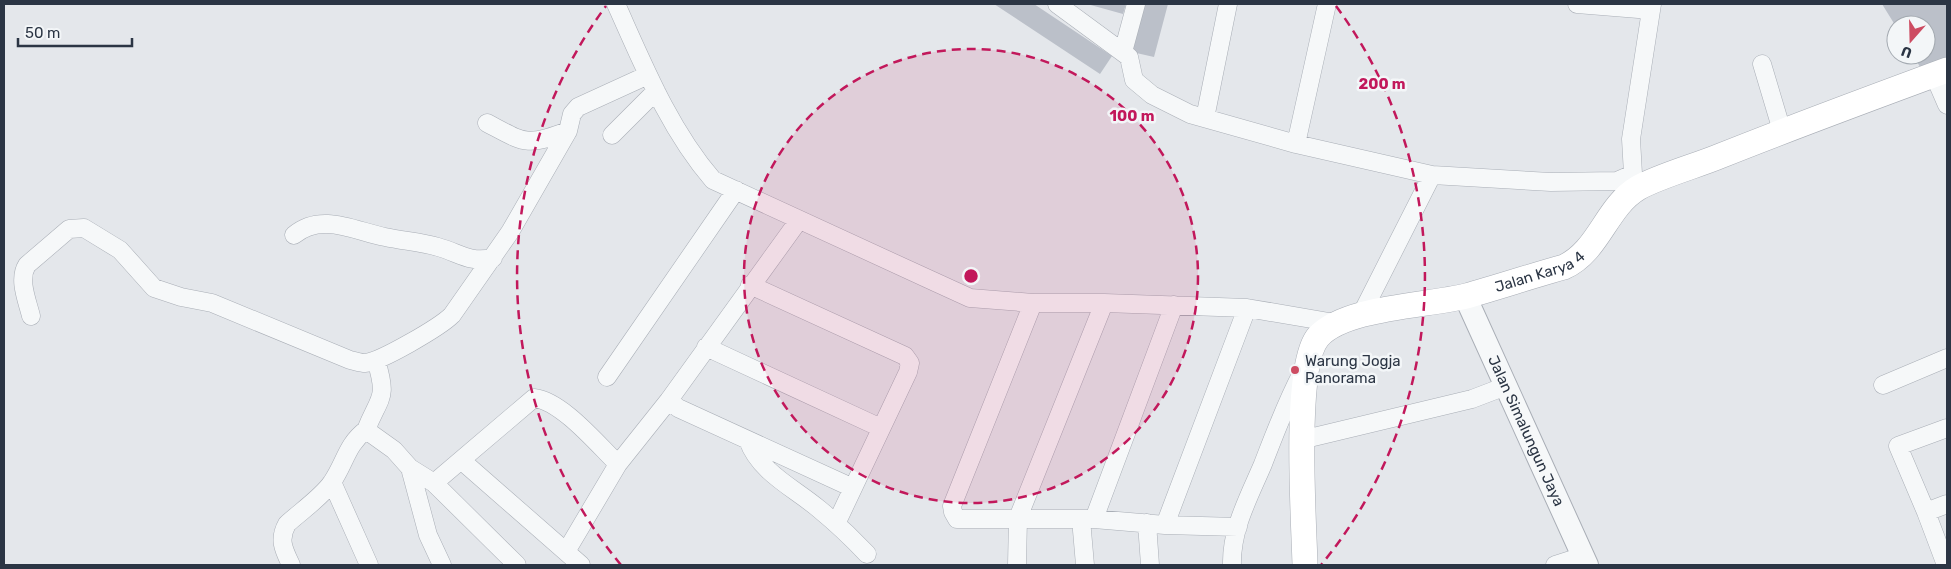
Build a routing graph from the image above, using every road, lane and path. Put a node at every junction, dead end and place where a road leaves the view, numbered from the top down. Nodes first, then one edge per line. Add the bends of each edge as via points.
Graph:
1 (616, 4) edge
2 (1136, 4) edge
3 (1228, 4) edge
4 (1327, 4) edge
5 (1577, 4) edge
6 (1060, 5) edge
7 (1651, 7) edge
8 (1123, 52) junction
9 (1762, 64) dead end
10 (1940, 73) edge
11 (648, 75) junction
12 (656, 91) junction
13 (1947, 104) edge
14 (1205, 118) junction
15 (487, 123) dead end
16 (568, 131) junction
17 (1782, 131) junction
18 (612, 135) dead end
19 (1296, 144) junction
20 (1432, 176) junction
21 (1635, 181) junction
22 (736, 190) junction
23 (799, 220) junction
24 (294, 235) dead end
25 (493, 258) junction
26 (750, 286) junction
27 (1465, 296) junction
28 (1104, 303) junction
29 (1032, 304) junction
30 (1174, 305) junction
31 (1247, 308) junction
32 (1361, 315) junction
33 (31, 316) dead end
34 (1335, 323) junction
35 (706, 347) junction
36 (1947, 358) edge
37 (376, 360) junction
38 (1306, 366) junction
39 (607, 377) dead end
40 (1883, 385) dead end
41 (1506, 386) junction
42 (669, 400) junction
43 (881, 428) junction
44 (1947, 428) edge
45 (366, 430) junction
46 (748, 440) junction
47 (1301, 440) junction
48 (461, 460) junction
49 (618, 464) junction
50 (410, 468) junction
51 (332, 482) junction
52 (434, 483) junction
53 (852, 488) junction
54 (1947, 504) edge
55 (1926, 512) junction
56 (1018, 518) junction
57 (1087, 519) junction
58 (1147, 523) junction
59 (836, 524) junction
60 (1165, 525) junction
61 (1238, 527) junction
62 (566, 550) junction
63 (867, 554) dead end
64 (1585, 561) edge
65 (291, 565) edge
66 (369, 565) edge
67 (442, 565) edge
68 (517, 565) edge
69 (581, 565) edge
70 (1016, 565) edge
71 (1085, 565) edge
72 (1150, 565) edge
73 (1232, 565) edge
74 (1305, 565) edge
75 (1555, 565) edge
76 (1946, 565) edge

1 - 11 street
2 - 8 street
3 - 14 street
4 - 19 street
5 - 7 street
6 - 8 street
7 - 21 street via 1631,139
8 - 14 street via 1129,57 1134,80 1152,95
9 - 17 street
10 - 13 street
10 - 17 main road, Jalan Karya 4
11 - 12 street
11 - 16 street via 578,108 572,114
12 - 18 street
12 - 22 street via 696,160 713,180
14 - 19 street
15 - 16 street via 522,141 545,139
16 - 25 street
17 - 21 main road, Jalan Karya 4
19 - 20 street
20 - 21 street via 1551,182
20 - 32 street
21 - 27 main road, Jalan Karya 4 via 1585,254 1576,261
22 - 23 street
22 - 39 street
23 - 26 street
23 - 29 street via 970,298
24 - 25 street via 303,227 334,224 437,246 473,260
25 - 37 street via 460,306 444,322 394,353
26 - 35 street
26 - 43 street via 905,356 910,363 908,372
27 - 32 main road, Jalan Karya 4
27 - 41 street, Jalan Simalungun Jaya
28 - 29 street
28 - 30 street
28 - 56 street
29 - 56 street via 952,506 957,519
30 - 31 street
30 - 57 street
31 - 34 street
31 - 60 street
32 - 34 main road, Jalan Karya 4
33 - 37 street via 23,278 27,264 69,229 84,228 120,250 154,288 212,303 350,360 365,363
34 - 38 main road, Jalan Karya 4 via 1316,341
35 - 42 street
35 - 43 street
36 - 40 street
37 - 45 street via 384,386
38 - 47 main road, Jalan Karya 4
38 - 61 street via 1285,406
41 - 47 street via 1472,400
41 - 64 street, Jalan Simalungun Jaya
42 - 46 street via 678,408
42 - 49 street
43 - 53 street
44 - 55 street via 1898,446
45 - 50 street via 394,450
45 - 51 street via 357,436 346,452
46 - 53 street
46 - 59 street via 753,454 772,474
47 - 74 main road, Jalan Karya 4
48 - 49 street via 534,398 545,399 558,408
48 - 52 street
48 - 62 street
49 - 62 street
50 - 52 street
50 - 67 street via 428,535
51 - 65 street via 282,532 281,540
51 - 66 street
52 - 68 street
53 - 59 street
54 - 55 street
55 - 76 street
56 - 57 street
56 - 70 street
57 - 58 street
57 - 71 street
58 - 60 street
58 - 72 street
59 - 63 street
60 - 61 street
61 - 73 street via 1232,547
62 - 69 street
64 - 75 street

